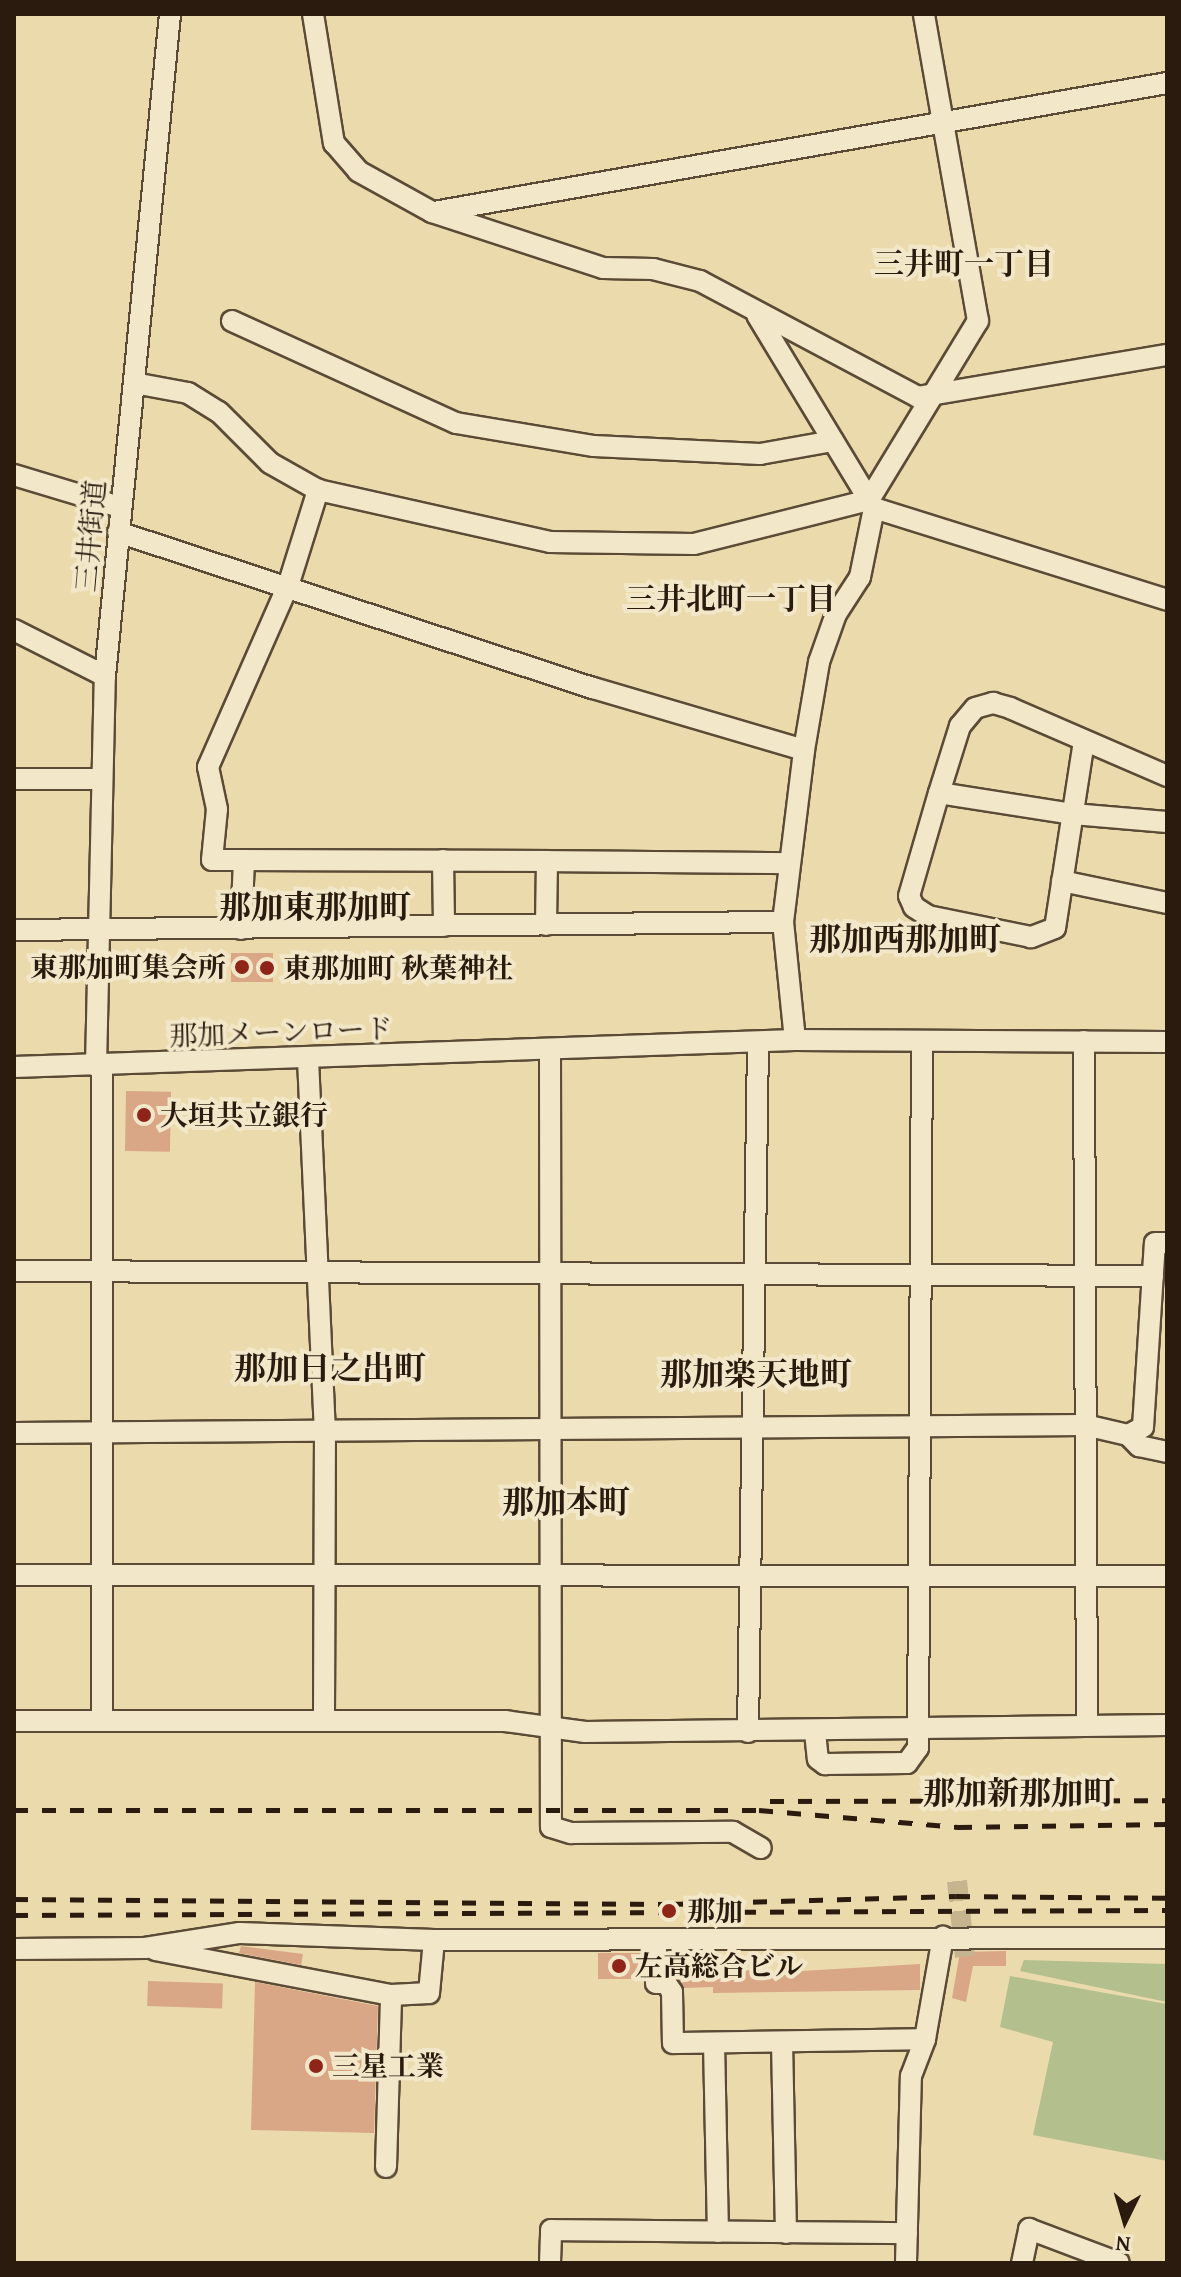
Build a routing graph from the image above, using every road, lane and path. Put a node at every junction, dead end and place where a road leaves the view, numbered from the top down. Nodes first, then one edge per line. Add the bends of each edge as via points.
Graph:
1 (170, 14) edge
2 (313, 14) edge
3 (924, 14) edge
4 (1167, 83) edge
5 (942, 121) junction
6 (432, 212) junction
7 (755, 312) junction
8 (232, 321) dead end
9 (1167, 355) edge
10 (134, 383) junction
11 (934, 397) junction
12 (833, 441) junction
13 (14, 475) edge
14 (318, 490) junction
15 (872, 504) junction
16 (120, 507) junction
17 (118, 532) junction
18 (288, 586) junction
19 (1167, 600) edge
20 (14, 630) edge
21 (105, 676) junction
22 (1084, 741) junction
23 (804, 750) junction
24 (1167, 776) edge
25 (14, 779) edge
26 (101, 779) junction
27 (939, 793) junction
28 (1073, 814) junction
29 (1167, 822) edge
30 (244, 860) junction
31 (443, 860) junction
32 (547, 861) junction
33 (789, 863) junction
34 (1062, 881) junction
35 (1167, 903) edge
36 (783, 922) junction
37 (546, 925) junction
38 (444, 926) junction
39 (241, 929) junction
40 (14, 930) edge
41 (97, 931) junction
42 (795, 1040) junction
43 (922, 1041) junction
44 (1084, 1041) junction
45 (758, 1042) junction
46 (1167, 1042) edge
47 (550, 1050) junction
48 (308, 1059) junction
49 (99, 1066) junction
50 (14, 1067) edge
51 (1167, 1243) edge
52 (14, 1271) edge
53 (102, 1272) junction
54 (318, 1272) junction
55 (550, 1275) junction
56 (756, 1275) junction
57 (1085, 1276) junction
58 (1153, 1276) junction
59 (920, 1278) junction
60 (1085, 1425) junction
61 (918, 1426) junction
62 (753, 1428) junction
63 (549, 1429) junction
64 (325, 1430) junction
65 (102, 1432) junction
66 (14, 1433) edge
67 (1128, 1435) junction
68 (1167, 1452) edge
69 (754, 1572) junction
70 (549, 1573) junction
71 (103, 1574) junction
72 (326, 1574) junction
73 (14, 1575) edge
74 (918, 1575) junction
75 (1086, 1576) junction
76 (1167, 1576) edge
77 (102, 1719) junction
78 (324, 1720) junction
79 (14, 1721) edge
80 (549, 1725) junction
81 (1087, 1725) junction
82 (1167, 1725) edge
83 (918, 1726) junction
84 (748, 1732) junction
85 (815, 1732) junction
86 (761, 1848) dead end
87 (943, 1937) junction
88 (1167, 1938) edge
89 (656, 1939) junction
90 (434, 1940) junction
91 (145, 1948) junction
92 (14, 1949) edge
93 (391, 1995) junction
94 (925, 2039) junction
95 (782, 2042) junction
96 (714, 2043) junction
97 (386, 2167) dead end
98 (718, 2232) junction
99 (786, 2233) junction
100 (907, 2233) junction
101 (550, 2263) edge
102 (906, 2263) edge
103 (1022, 2263) edge
104 (1119, 2263) edge

1 - 10 street, 三井街道
2 - 6 street via 334,143 358,171
3 - 5 street
4 - 5 street
5 - 6 street
5 - 11 street via 978,321
6 - 7 street via 603,268 653,269 700,281
7 - 11 street via 918,397
7 - 12 street
8 - 12 street via 456,423 594,446 760,454
9 - 11 street
10 - 14 street via 188,393 219,412 270,463
10 - 16 street, 三井街道
11 - 15 street
12 - 15 street
13 - 16 street
14 - 15 street via 550,542 694,544
14 - 18 street
15 - 19 street
15 - 23 street via 860,577 836,614 819,662
16 - 17 street, 三井街道
17 - 18 street
17 - 21 street, 三井街道
18 - 23 street via 593,688
18 - 30 street via 208,767 217,809 212,860
20 - 21 street
21 - 26 street, 三井街道
22 - 24 street
22 - 27 street via 993,703 975,708 960,726
22 - 28 street
23 - 33 street
25 - 26 street
26 - 41 street, 三井街道
27 - 28 street
27 - 34 street via 909,896 914,907 928,916 1031,937 1044,935 1055,928
28 - 29 street
28 - 34 street
30 - 31 street
30 - 39 street
31 - 32 street
31 - 38 street
32 - 33 street
32 - 37 street
33 - 36 street
34 - 35 street
36 - 37 street
36 - 42 street
37 - 38 street
38 - 39 street
39 - 41 street
40 - 41 street
41 - 49 street, 三井街道
42 - 43 street, 那加メーンロード
42 - 45 street, 那加メーンロード
43 - 44 street, 那加メーンロード
43 - 59 street
44 - 46 street
44 - 57 street
45 - 47 street, 那加メーンロード
45 - 56 street
47 - 48 street, 那加メーンロード
47 - 55 street
48 - 49 street, 那加メーンロード
48 - 54 street
49 - 50 street, 那加メーンロード
49 - 53 street, 三井街道
51 - 58 street via 1155,1243
52 - 53 street
53 - 54 street
53 - 65 street, 三井街道
54 - 55 street
54 - 64 street
55 - 56 street
55 - 63 street
56 - 59 street
56 - 62 street
57 - 58 street
57 - 59 street
57 - 60 street
58 - 67 street via 1143,1427
59 - 61 street
60 - 61 street
60 - 67 street
60 - 75 street
61 - 62 street
61 - 74 street
62 - 63 street
62 - 69 street
63 - 64 street
63 - 70 street
64 - 65 street
64 - 72 street
65 - 66 street
65 - 71 street, 三井街道
67 - 68 street via 1139,1446
69 - 70 street
69 - 74 street
69 - 84 street
70 - 72 street
70 - 80 street
71 - 72 street
71 - 73 street
71 - 77 street, 三井街道
72 - 78 street
74 - 75 street
74 - 83 street
75 - 76 street
75 - 81 street
77 - 78 street
77 - 79 street
78 - 80 street
80 - 84 street via 585,1732
80 - 86 street via 551,1827 571,1833 733,1832
81 - 82 street
81 - 83 street
83 - 85 street
83 - 85 street via 918,1748 907,1763 825,1764 818,1759
84 - 85 street
87 - 88 street
87 - 89 street
87 - 94 street
89 - 90 street
89 - 96 street via 656,1983 666,1983 672,1992 673,2043
90 - 91 street via 240,1933
90 - 93 street via 429,1993
91 - 92 street
91 - 93 street
93 - 97 street
94 - 95 street
94 - 100 street via 911,2076
95 - 96 street
95 - 99 street
96 - 98 street
98 - 99 street
98 - 101 street via 551,2230
99 - 100 street
100 - 102 street
103 - 104 street via 1029,2229

